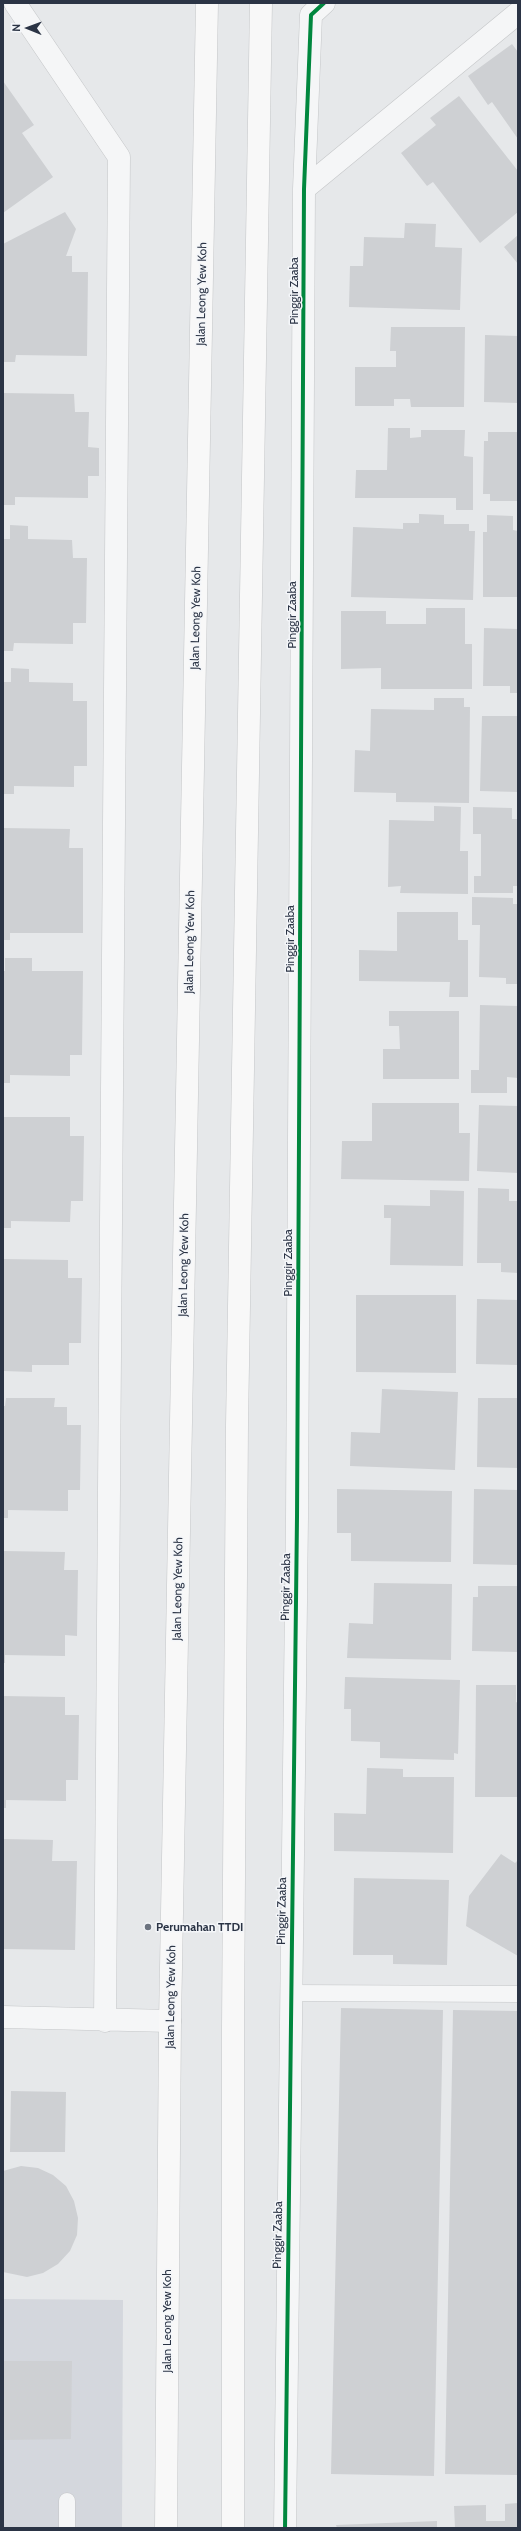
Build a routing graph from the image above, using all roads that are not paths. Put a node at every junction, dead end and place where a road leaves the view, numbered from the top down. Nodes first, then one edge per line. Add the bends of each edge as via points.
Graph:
1 (15, 3) edge
2 (207, 3) edge
3 (261, 3) edge
4 (324, 3) edge
5 (518, 13) edge
6 (304, 189) junction
7 (291, 1993) junction
8 (518, 1994) edge
9 (3, 2018) edge
10 (105, 2021) junction
11 (170, 2021) junction
12 (67, 2501) dead end
13 (67, 2528) edge
14 (166, 2528) edge
15 (233, 2528) edge
16 (285, 2528) edge

1 - 10 street via 119,157
2 - 11 street, Jalan Leong Yew Koh
3 - 15 street via 237,1432
4 - 6 street, Pinggir Zaaba via 311,15
5 - 6 street
6 - 7 street, Pinggir Zaaba via 297,1518
7 - 8 lane
7 - 16 street, Pinggir Zaaba
9 - 10 street
10 - 11 street
11 - 14 street, Jalan Leong Yew Koh
12 - 13 lane

